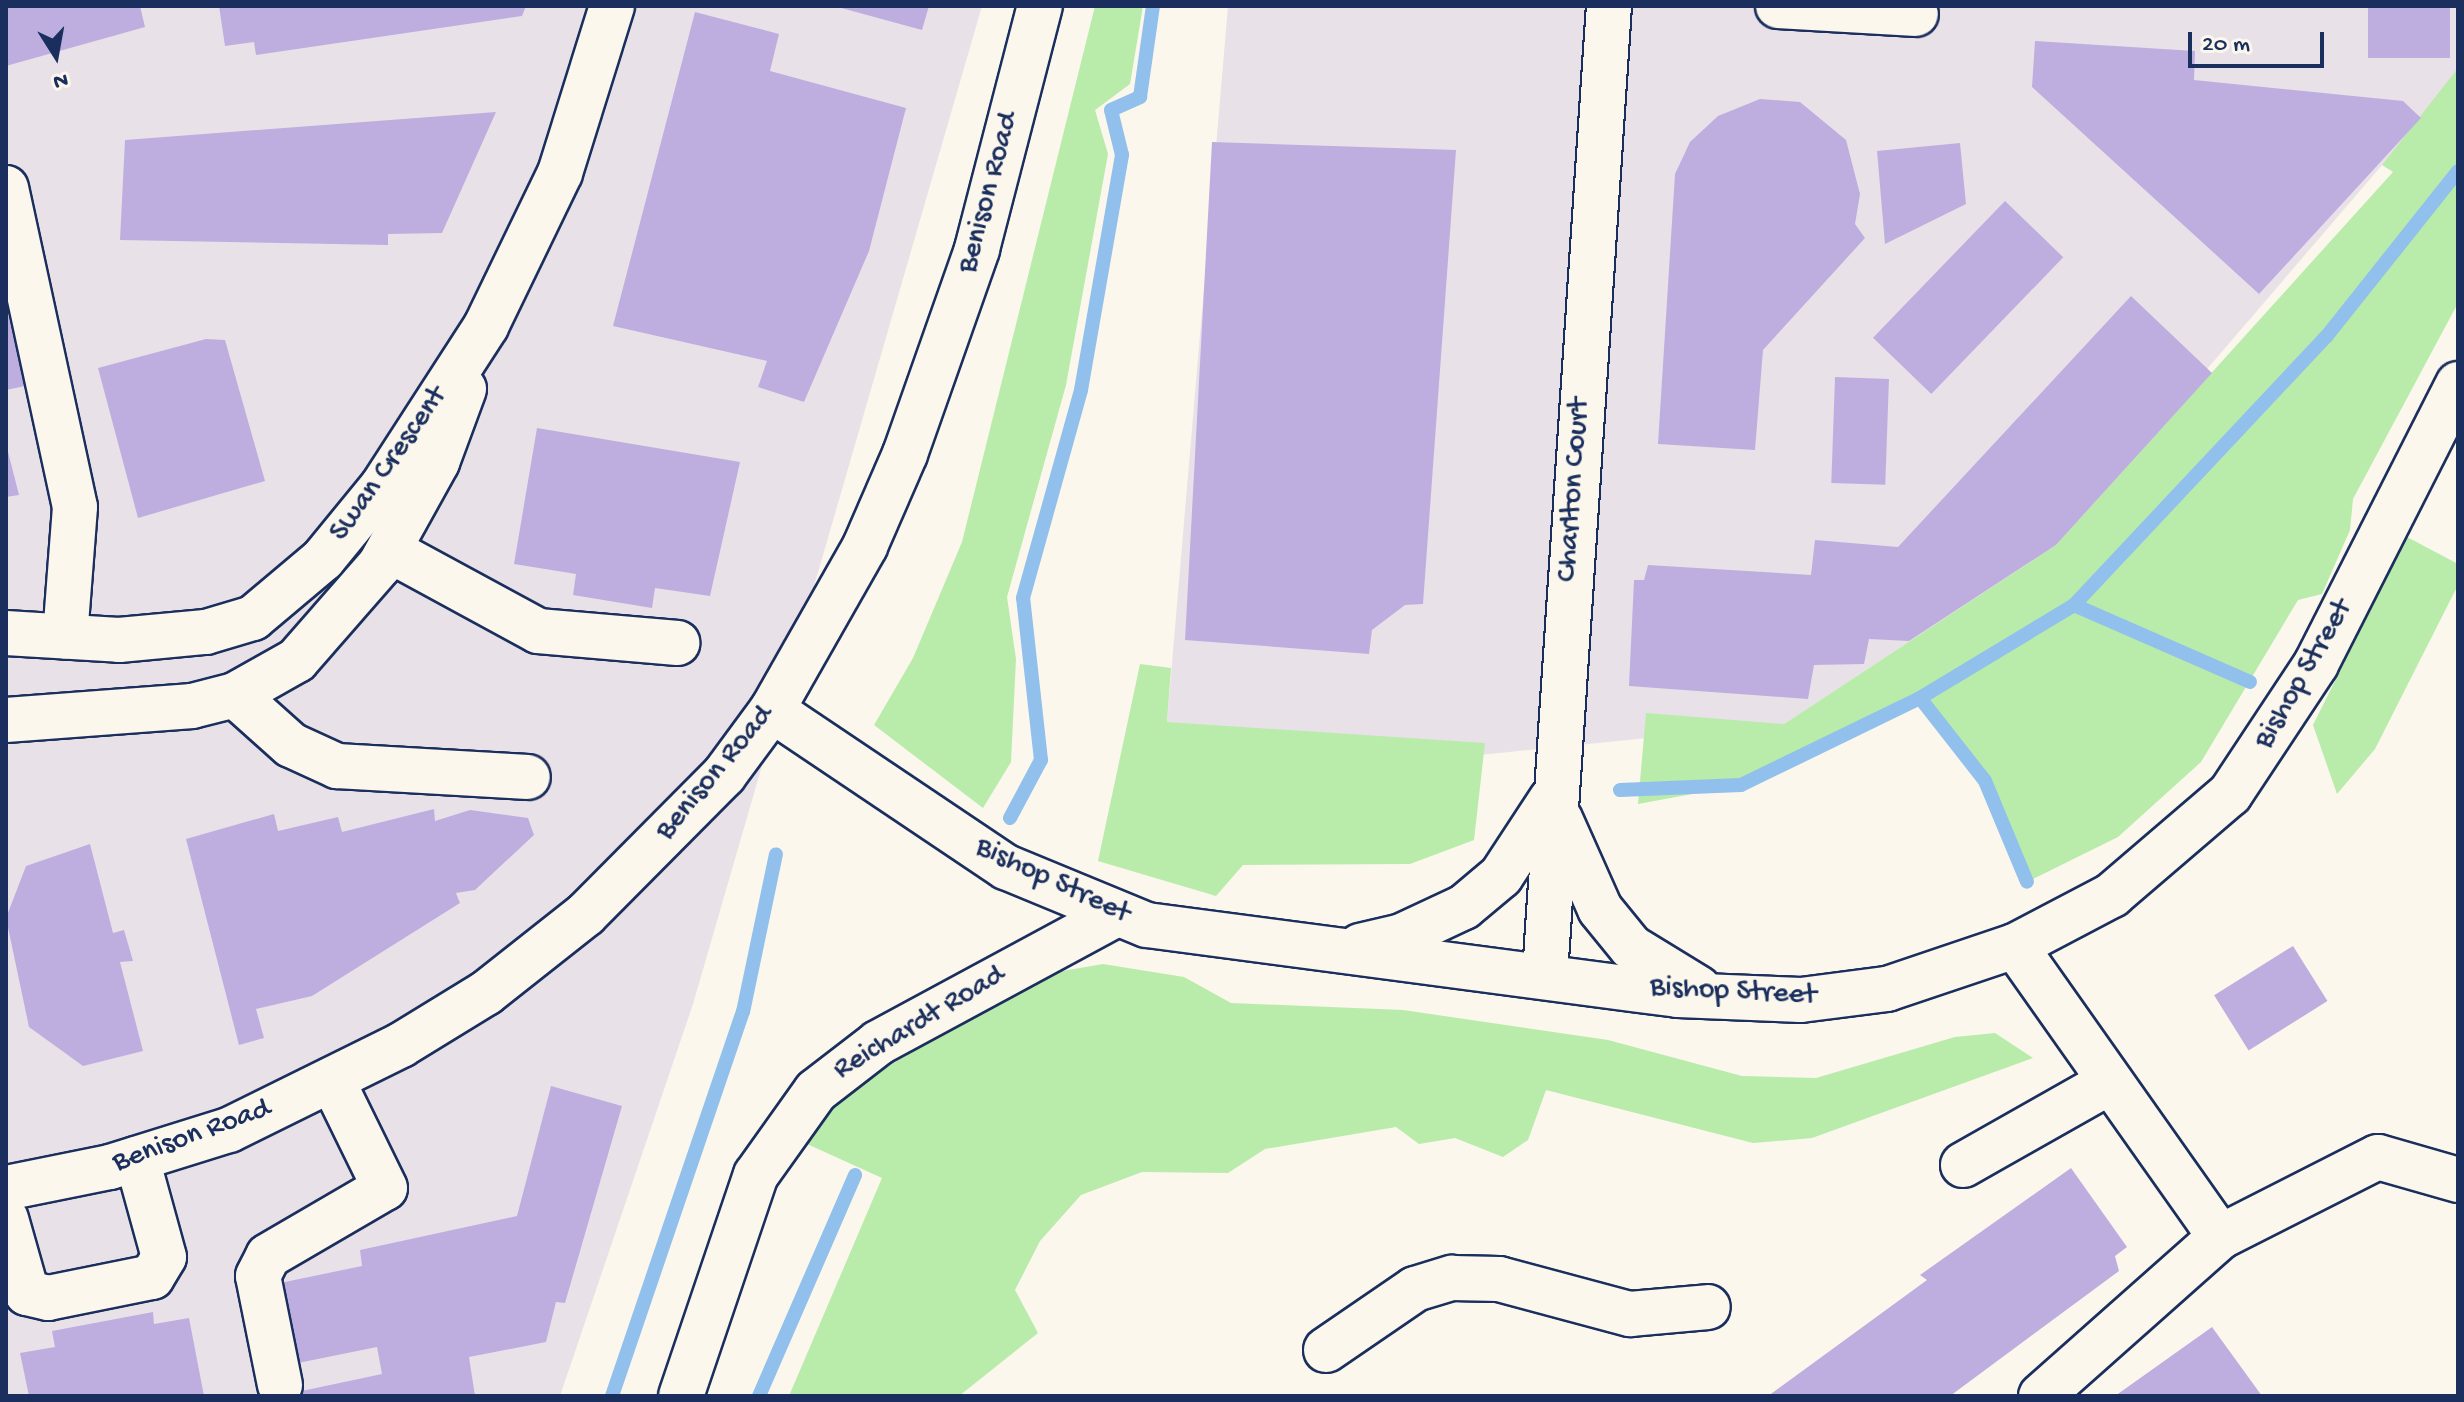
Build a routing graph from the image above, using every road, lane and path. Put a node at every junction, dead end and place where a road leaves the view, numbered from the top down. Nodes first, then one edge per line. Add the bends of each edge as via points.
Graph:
1 (612, 6) edge
2 (1040, 6) edge
3 (1609, 6) edge
4 (1778, 6) edge
5 (1916, 14) dead end
6 (6, 188) edge
7 (486, 326) junction
8 (2458, 384) edge
9 (389, 550) junction
10 (6, 633) edge
11 (65, 637) junction
12 (677, 643) dead end
13 (235, 695) junction
14 (772, 710) junction
15 (6, 720) edge
16 (528, 777) dead end
17 (1555, 793) junction
18 (1113, 916) junction
19 (2015, 946) junction
20 (1314, 952) junction
21 (1545, 974) junction
22 (1734, 997) junction
23 (332, 1080) junction
24 (2108, 1083) junction
25 (137, 1159) junction
26 (1963, 1165) dead end
27 (2458, 1180) edge
28 (6, 1188) edge
29 (6, 1219) edge
30 (2220, 1237) junction
31 (1708, 1307) dead end
32 (1326, 1350) dead end
33 (280, 1385) dead end
34 (681, 1396) edge
35 (2041, 1396) edge

1 - 7 street, Swan Crescent via 560,173
2 - 14 street, Benison Road via 977,249 910,441 865,546
3 - 17 street, Charlton Court
4 - 5 street
6 - 11 street via 75,507
7 - 9 street, Swan Crescent via 437,462
7 - 11 street, Swan Crescent via 356,523 290,591 253,618 192,635
8 - 19 street, Bishop Street via 2316,664 2252,767 2144,873
9 - 12 street via 538,631
9 - 13 street, Swan Crescent via 333,627 297,660
10 - 11 street, Swan Crescent
13 - 15 street, Swan Crescent via 149,713
13 - 16 street via 291,745 337,766
14 - 18 street, Bishop Street via 982,853
14 - 23 street, Benison Road via 724,775 586,914 486,993
17 - 20 street via 1501,876 1464,907 1402,936
17 - 21 street, Charlton Court
17 - 22 street via 1583,880 1631,947 1681,981
18 - 20 street, Bishop Street
18 - 34 street, Reichardt Road via 878,1043 816,1091 756,1175
19 - 22 street, Bishop Street via 1887,989 1801,1000
19 - 24 street
20 - 21 street, Bishop Street
21 - 22 street, Bishop Street
23 - 25 street, Benison Road via 229,1130
23 - 33 street via 385,1188 268,1256 258,1276
24 - 26 street
24 - 30 street
25 - 28 street, Benison Road
25 - 29 street via 164,1257 152,1277 48,1298 27,1293
27 - 30 street via 2378,1157
30 - 35 street
31 - 32 street via 1630,1314 1499,1279 1452,1278 1415,1289

